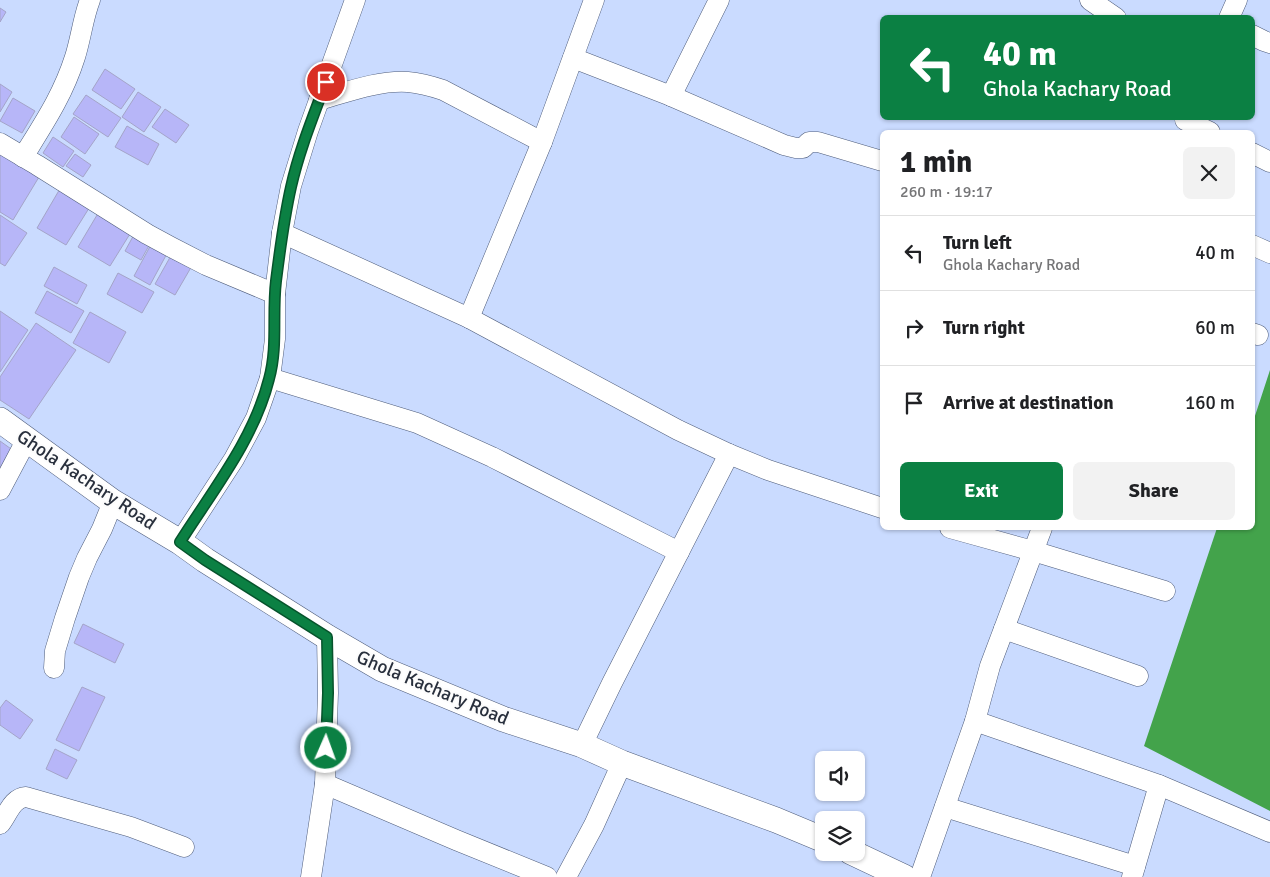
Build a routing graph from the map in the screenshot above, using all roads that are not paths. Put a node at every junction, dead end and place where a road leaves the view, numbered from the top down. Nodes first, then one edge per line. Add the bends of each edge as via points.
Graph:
1 (90, 0) edge
2 (356, 0) edge
3 (594, 0) edge
4 (719, 0) edge
5 (1090, 0) edge
6 (1237, 0) edge
7 (1112, 15) edge
8 (1230, 15) edge
9 (1255, 36) edge
10 (1270, 43) edge
11 (573, 58) junction
12 (671, 96) junction
13 (319, 100) junction
14 (1183, 123) edge
15 (1204, 130) edge
16 (542, 142) junction
17 (0, 144) edge
18 (1255, 154) edge
19 (23, 157) junction
20 (880, 160) edge
21 (1270, 162) edge
22 (282, 233) junction
23 (1255, 246) edge
24 (1270, 253) edge
25 (275, 294) junction
26 (468, 318) junction
27 (270, 378) junction
28 (0, 420) edge
29 (28, 439) junction
30 (729, 454) junction
31 (0, 490) edge
32 (113, 502) junction
33 (880, 507) edge
34 (957, 530) edge
35 (1041, 530) edge
36 (180, 542) junction
37 (1033, 551) junction
38 (680, 552) junction
39 (1165, 591) dead end
40 (1004, 629) junction
41 (327, 637) junction
42 (54, 668) dead end
43 (1138, 676) dead end
44 (975, 721) junction
45 (582, 745) junction
46 (622, 763) junction
47 (325, 784) junction
48 (1159, 785) junction
49 (945, 807) junction
50 (0, 824) edge
51 (1270, 832) edge
52 (815, 836) edge
53 (184, 847) dead end
54 (865, 859) edge
55 (1133, 871) edge
56 (312, 877) edge
57 (547, 877) edge
58 (566, 877) edge
59 (904, 877) edge
60 (920, 877) edge

1 - 19 street via 68,78 57,103
2 - 13 street
3 - 11 street
4 - 12 street
5 - 7 street
6 - 8 street
9 - 10 street
11 - 12 street
11 - 16 street
12 - 20 street via 784,145 803,148 810,142 818,142
13 - 16 street via 392,82 425,84 443,90
13 - 22 street via 291,186
14 - 15 street
16 - 26 street
17 - 19 street
18 - 21 street
19 - 25 street via 170,247
22 - 25 street
22 - 26 street
23 - 24 street
25 - 27 street via 275,339
26 - 30 street
27 - 36 street via 256,418 234,459
27 - 38 street via 417,423 492,457
28 - 29 street, Ghola Kachary Road
29 - 31 street
29 - 32 street, Ghola Kachary Road
30 - 33 street
30 - 38 street
32 - 36 street, Ghola Kachary Road
32 - 42 street via 64,618
34 - 37 street
35 - 37 street
36 - 41 street, Ghola Kachary Road
37 - 39 street
37 - 40 street
38 - 45 street
40 - 43 street
40 - 44 street
41 - 45 street, Ghola Kachary Road via 382,669 503,719
41 - 47 street
44 - 48 street
44 - 49 street
45 - 46 street, Ghola Kachary Road
46 - 52 street, Ghola Kachary Road
46 - 58 street
47 - 56 street
47 - 57 street
48 - 51 street
48 - 55 street
49 - 55 street
49 - 60 street
50 - 53 street via 13,803 26,796 131,827
54 - 59 street

